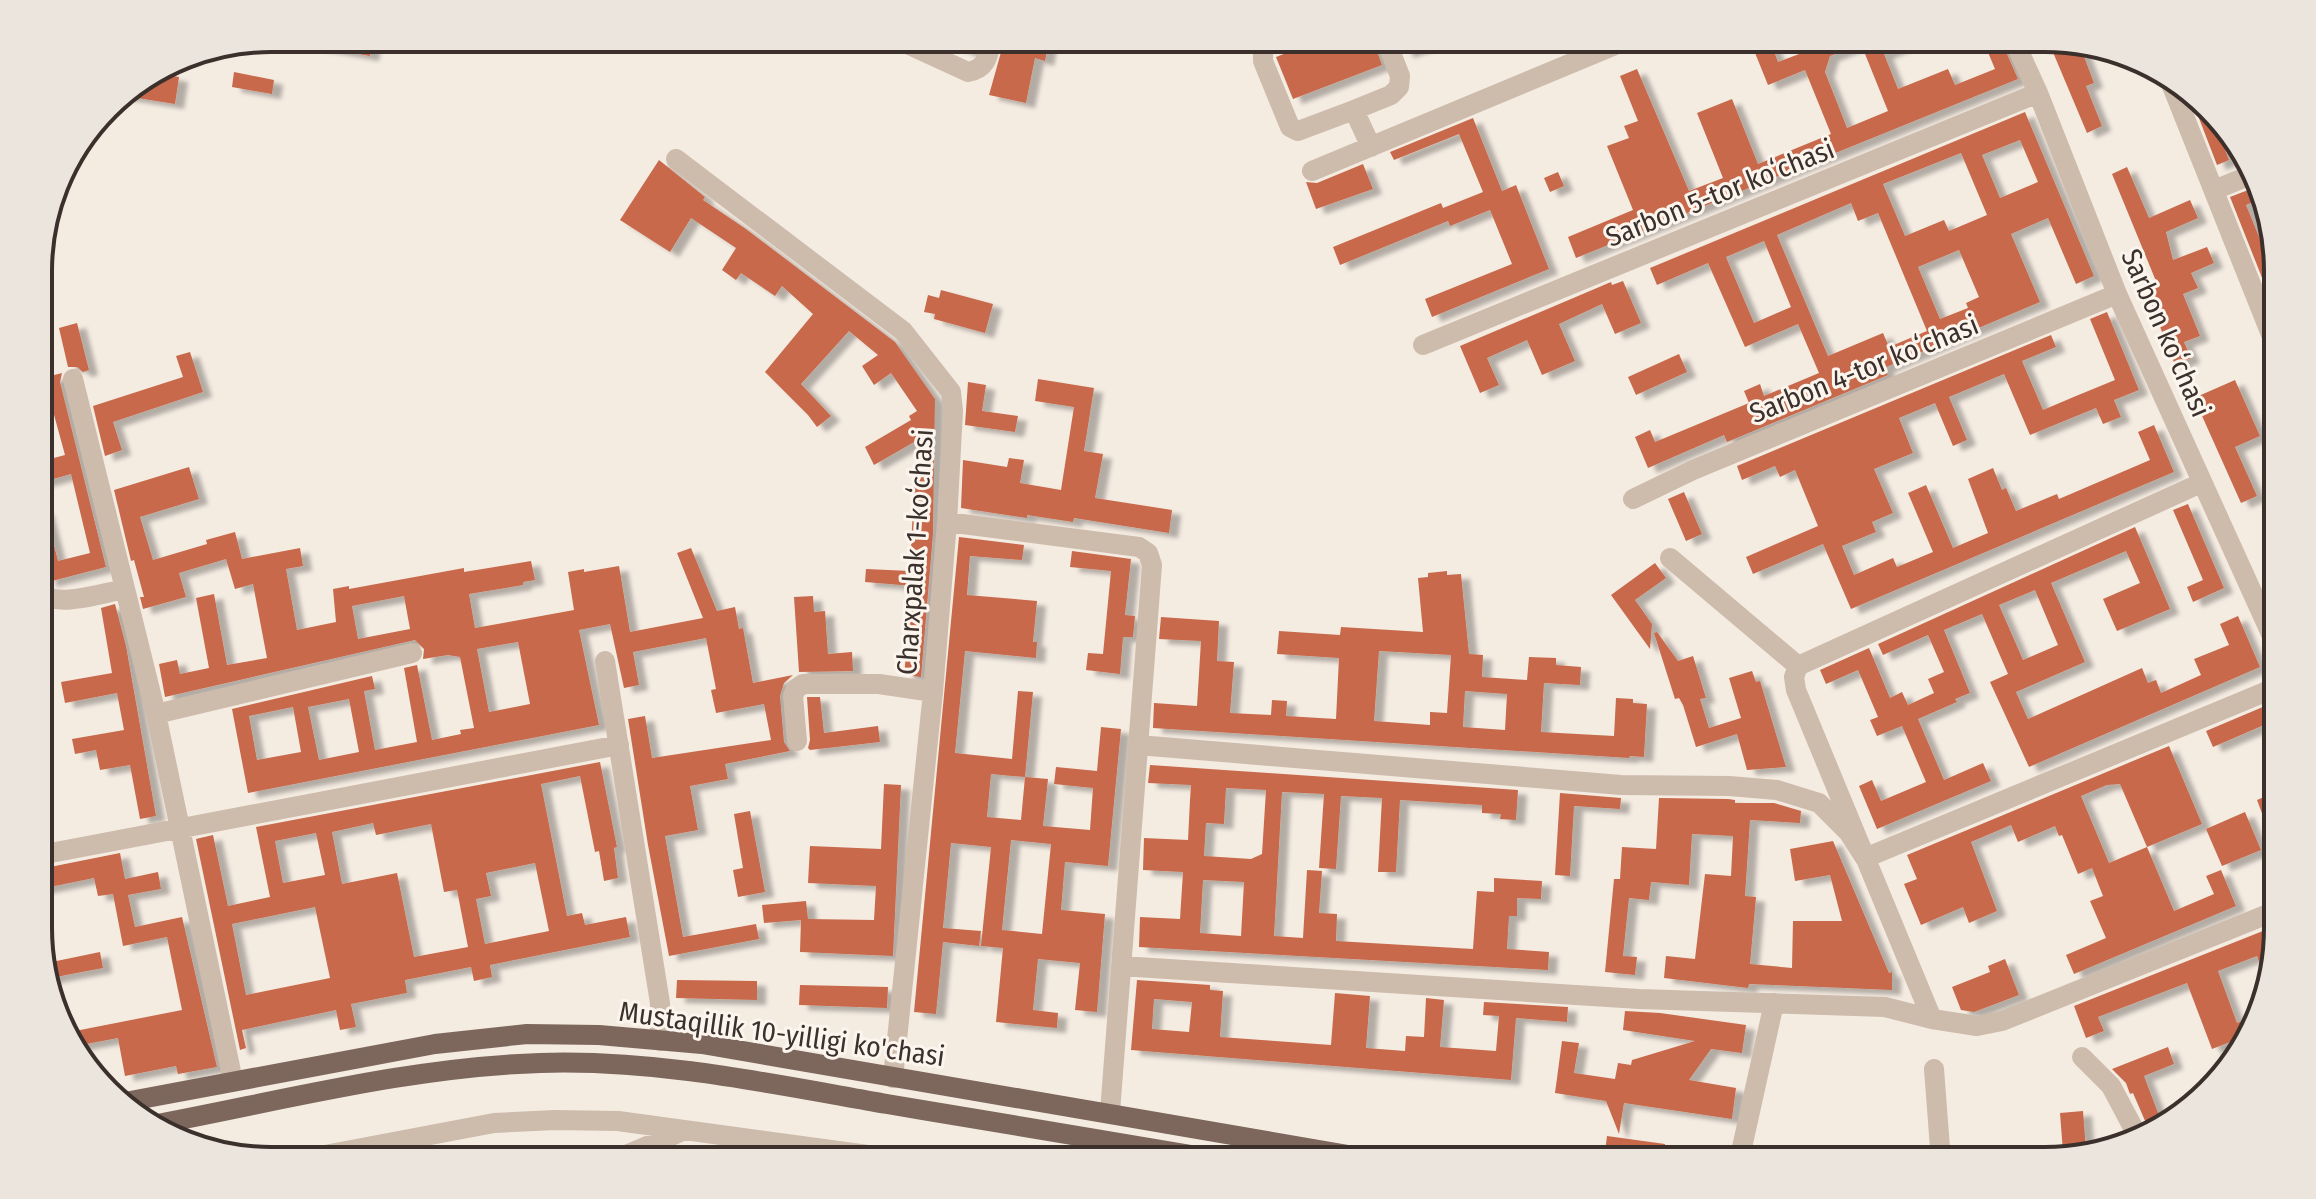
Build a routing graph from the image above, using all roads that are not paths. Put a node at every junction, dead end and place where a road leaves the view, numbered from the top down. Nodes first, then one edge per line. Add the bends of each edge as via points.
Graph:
1 (924, 52) edge
2 (989, 52) edge
3 (1263, 52) edge
4 (1391, 52) edge
5 (1598, 52) edge
6 (2019, 52) edge
7 (2038, 93) junction
8 (2176, 96) edge
9 (1354, 110) junction
10 (1371, 147) junction
11 (676, 159) dead end
12 (1312, 171) dead end
13 (2243, 178) edge
14 (2214, 190) junction
15 (2117, 294) junction
16 (2264, 317) edge
17 (1423, 345) dead end
18 (73, 379) dead end
19 (2201, 483) junction
20 (1633, 499) dead end
21 (947, 522) junction
22 (1670, 558) dead end
23 (125, 589) junction
24 (52, 598) edge
25 (2264, 619) edge
26 (412, 653) dead end
27 (605, 661) dead end
28 (1798, 666) junction
29 (933, 692) junction
30 (2264, 692) edge
31 (156, 714) junction
32 (797, 741) dead end
33 (619, 745) junction
34 (1138, 745) junction
35 (178, 828) junction
36 (52, 853) edge
37 (1865, 858) junction
38 (2264, 916) edge
39 (1121, 966) junction
40 (1774, 1003) junction
41 (1932, 1019) junction
42 (660, 1041) junction
43 (2082, 1057) dead end
44 (1934, 1069) dead end
45 (893, 1078) junction
46 (233, 1081) junction
47 (136, 1100) edge
48 (1110, 1112) junction
49 (169, 1122) edge
50 (2133, 1128) edge
51 (686, 1130) junction
52 (390, 1147) edge
53 (646, 1147) edge
54 (810, 1147) edge
55 (1146, 1147) edge
56 (1305, 1147) edge
57 (1742, 1147) edge
58 (1940, 1147) edge

1 - 2 street via 968,72 979,70
3 - 9 street via 1290,127 1298,131
4 - 9 street via 1399,87
5 - 10 street
6 - 7 street, Sarbon koʻchasi
7 - 15 street, Sarbon koʻchasi
7 - 17 street, Sarbon 5-tor koʻchasi
8 - 14 street
9 - 10 street
10 - 12 street
11 - 21 street, Charxpalak 1-koʻchasi via 903,331 943,379 953,411
13 - 14 street
14 - 16 street
15 - 19 street, Sarbon koʻchasi
15 - 20 street, Sarbon 4-tor koʻchasi via 1707,463
18 - 23 street
19 - 25 street, Sarbon koʻchasi
19 - 28 street
21 - 29 street, Charxpalak 1-koʻchasi
21 - 34 street via 1139,547 1148,553 1152,565
22 - 28 street
23 - 24 street
23 - 31 street
26 - 31 street
27 - 33 street
28 - 37 street via 1796,690
29 - 32 street via 879,684 803,684 793,696
29 - 45 street, Charxpalak 1-koʻchasi
30 - 37 street
31 - 35 street
33 - 35 street
33 - 42 street via 660,1003
34 - 37 street via 1621,785 1777,790 1819,803
34 - 39 street
35 - 36 street
35 - 46 street
37 - 41 street
38 - 41 street via 2002,1021 1977,1026
39 - 40 street
39 - 48 street
40 - 41 street via 1885,1007
40 - 57 street
42 - 45 main road, Mustaqillik 10-yilligi ko'chasi
42 - 46 main road, Mustaqillik 10-yilligi ko'chasi via 527,1034 435,1044
43 - 50 street via 2111,1086
44 - 58 street
45 - 48 main road, Mustaqillik 10-yilligi ko'chasi
46 - 47 main road, Mustaqillik 10-yilligi ko'chasi
48 - 56 main road, Mustaqillik 10-yilligi ko'chasi
49 - 55 main road, Mustaqillik 10-yilligi ko'chasi via 451,1070 611,1064 785,1085
51 - 52 street via 618,1121 524,1121
51 - 53 street
51 - 54 street

